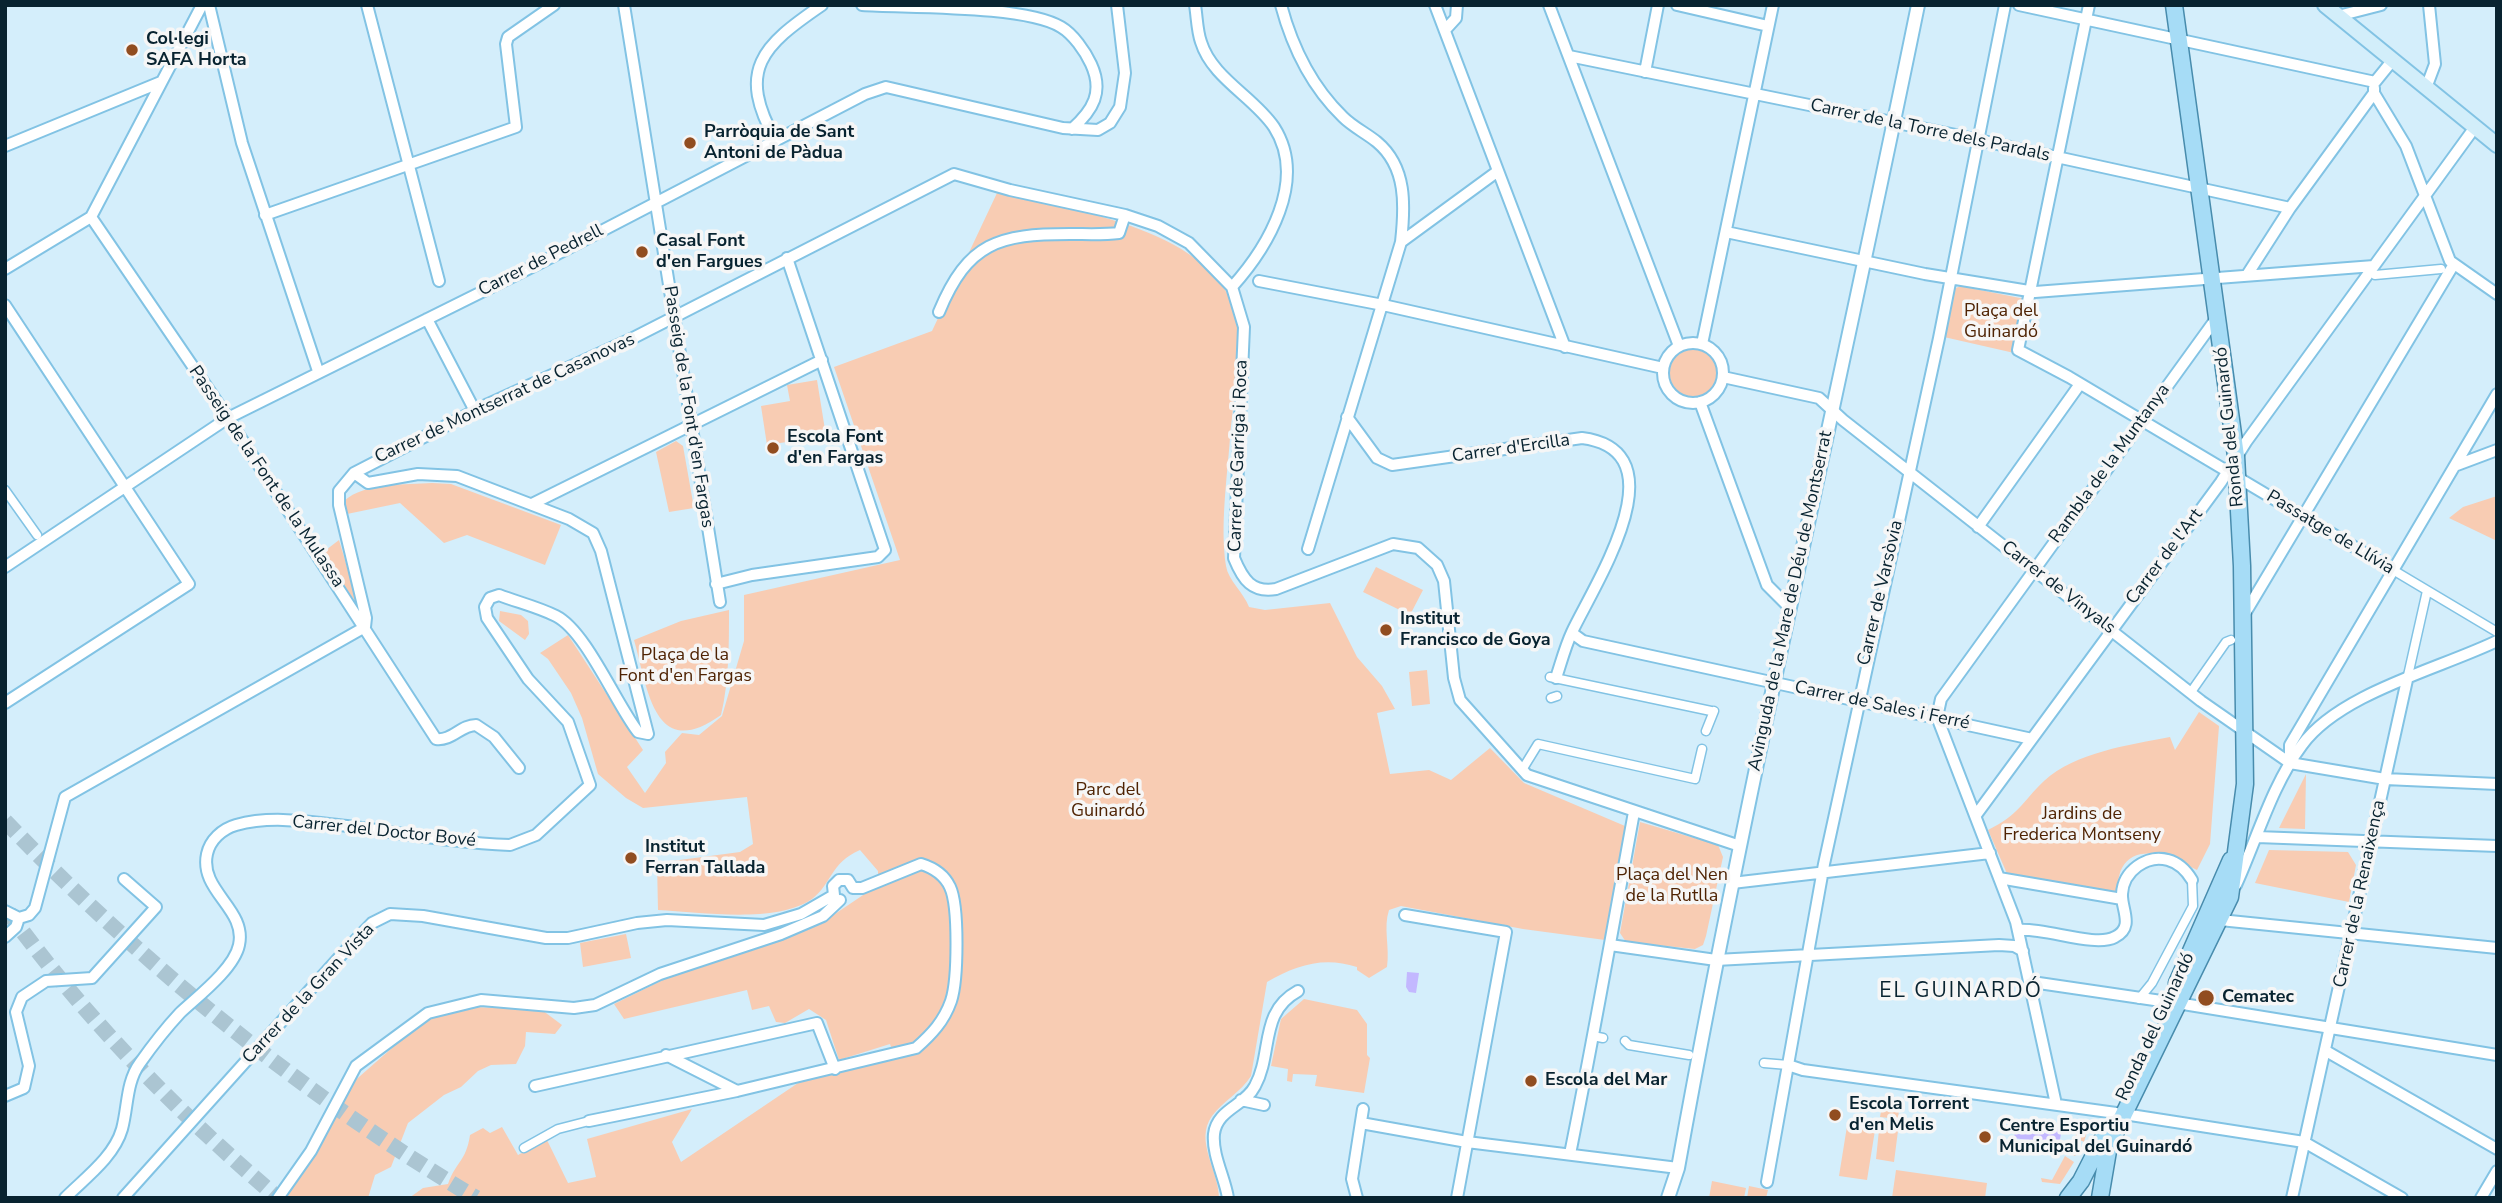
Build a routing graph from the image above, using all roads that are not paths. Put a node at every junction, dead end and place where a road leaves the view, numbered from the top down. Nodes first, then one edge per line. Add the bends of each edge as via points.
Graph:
1 (202, 5) edge
2 (209, 5) edge
3 (367, 5) edge
4 (554, 5) edge
5 (624, 5) edge
6 (822, 5) edge
7 (863, 5) edge
8 (1117, 5) edge
9 (1195, 5) edge
10 (1281, 5) edge
11 (1435, 5) edge
12 (1457, 5) edge
13 (1549, 5) edge
14 (1658, 5) edge
15 (1677, 5) edge
16 (1773, 5) edge
17 (1918, 5) edge
18 (2005, 5) edge
19 (2020, 5) edge
20 (2089, 5) edge
21 (2174, 5) edge
22 (2325, 5) edge
23 (2382, 5) edge
24 (2429, 5) edge
25 (2338, 16) junction
26 (2086, 20) junction
27 (1769, 26) junction
28 (1445, 30) junction
29 (2178, 40) junction
30 (1569, 56) junction
31 (2392, 61) junction
32 (1645, 72) junction
33 (161, 82) junction
34 (2374, 88) junction
35 (2426, 88) junction
36 (1754, 95) junction
37 (1894, 125) junction
38 (2475, 127) junction
39 (1072, 130) junction
40 (1978, 140) junction
41 (776, 141) junction
42 (2497, 145) edge
43 (5, 146) edge
44 (2057, 157) junction
45 (409, 163) junction
46 (1498, 171) junction
47 (2201, 189) junction
48 (2424, 197) junction
49 (656, 201) junction
50 (2290, 208) junction
51 (265, 215) junction
52 (1125, 215) junction
53 (92, 217) junction
54 (1726, 232) junction
55 (1401, 242) junction
56 (787, 258) junction
57 (1862, 261) junction
58 (2454, 264) junction
59 (5, 269) edge
60 (2441, 269) dead end
61 (2374, 271) junction
62 (2247, 275) junction
63 (1949, 278) junction
64 (2213, 279) junction
65 (439, 281) dead end
66 (1259, 281) dead end
67 (1232, 287) junction
68 (2030, 291) junction
69 (2497, 294) edge
70 (1382, 304) junction
71 (5, 305) edge
72 (939, 312) dead end
73 (2218, 316) junction
74 (674, 318) junction
75 (427, 319) junction
76 (1702, 344) junction
77 (1679, 346) junction
78 (1564, 347) junction
79 (822, 360) junction
80 (1663, 368) junction
81 (318, 371) junction
82 (1723, 377) junction
83 (2080, 384) junction
84 (2497, 394) edge
85 (1700, 402) junction
86 (1831, 407) junction
87 (475, 411) junction
88 (1347, 417) junction
89 (228, 418) junction
90 (2141, 420) junction
91 (691, 426) junction
92 (2497, 450) edge
93 (365, 466) junction
94 (2456, 466) junction
95 (2234, 468) junction
96 (1909, 470) junction
97 (354, 473) junction
98 (378, 481) junction
99 (125, 488) junction
100 (5, 490) edge
101 (532, 504) junction
102 (2302, 516) junction
103 (1978, 527) junction
104 (37, 535) dead end
105 (1308, 549) dead end
106 (5, 566) edge
107 (2035, 569) junction
108 (2393, 570) junction
109 (716, 584) junction
110 (2427, 591) junction
111 (720, 602) dead end
112 (1789, 607) junction
113 (2243, 617) junction
114 (365, 627) junction
115 (2111, 629) junction
116 (2497, 632) edge
117 (1572, 633) junction
118 (2231, 640) dead end
119 (2497, 640) edge
120 (1553, 678) joint
121 (2407, 680) junction
122 (1774, 683) junction
123 (2191, 692) junction
124 (1857, 701) junction
125 (5, 704) edge
126 (1937, 717) junction
127 (1706, 731) dead end
128 (2244, 732) junction
129 (2032, 738) junction
130 (1702, 749) dead end
131 (2290, 763) junction
132 (519, 768) dead end
133 (1522, 771) junction
134 (2385, 779) junction
135 (2497, 784) edge
136 (1634, 812) junction
137 (1976, 815) junction
138 (2257, 837) junction
139 (2372, 842) junction
140 (1740, 846) junction
141 (2497, 846) edge
142 (2235, 852) junction
143 (1990, 853) junction
144 (1822, 872) junction
145 (1999, 878) junction
146 (124, 879) dead end
147 (2192, 880) joint
148 (1732, 883) junction
149 (853, 888) junction
150 (837, 897) junction
151 (2230, 897) junction
152 (2122, 899) junction
153 (5, 911) edge
154 (1405, 915) dead end
155 (19, 918) junction
156 (2220, 920) junction
157 (2018, 930) junction
158 (2352, 934) junction
159 (5, 937) edge
160 (1610, 946) junction
161 (2497, 948) edge
162 (2024, 951) junction
163 (1807, 957) junction
164 (1716, 960) junction
165 (2032, 982) junction
166 (1298, 991) dead end
167 (2139, 999) junction
168 (2172, 1003) junction
169 (2331, 1029) junction
170 (1625, 1041) dead end
171 (2326, 1051) junction
172 (666, 1055) junction
173 (1689, 1055) dead end
174 (2497, 1055) edge
175 (1764, 1063) dead end
176 (1788, 1065) junction
177 (835, 1069) junction
178 (535, 1086) dead end
179 (737, 1091) junction
180 (5, 1096) edge
181 (1241, 1100) junction
182 (2056, 1104) junction
183 (1264, 1105) dead end
184 (1363, 1109) dead end
185 (2120, 1113) junction
186 (589, 1121) joint
187 (1361, 1123) junction
188 (1467, 1142) junction
189 (2304, 1142) junction
190 (524, 1148) dead end
191 (2497, 1149) edge
192 (1570, 1154) junction
193 (1678, 1168) junction
194 (2497, 1171) edge
195 (1767, 1182) dead end
196 (2401, 1197) edge
197 (65, 1198) edge
198 (123, 1198) edge
199 (278, 1198) edge
200 (1228, 1198) edge
201 (1357, 1198) edge
202 (1457, 1198) edge
203 (1668, 1198) edge
204 (2068, 1198) edge
205 (2099, 1198) edge
206 (2292, 1198) edge
207 (2482, 1198) edge

1 - 33 street
2 - 51 street via 242,143
3 - 45 street
4 - 45 street via 508,37 516,127
5 - 49 street, Passeig de la Font d'en Fargas
6 - 41 street via 769,46 759,67 755,90 762,117
7 - 39 street via 1021,13 1061,27 1086,52 1098,79 1091,111
8 - 39 street, Carrer de Pedrell via 1125,73 1119,107 1110,123 1098,130
9 - 67 street via 1201,43 1209,59 1275,128 1288,171 1278,216
10 - 55 street via 1300,59 1334,106 1392,158 1404,198
11 - 28 street
12 - 28 street via 1456,18
13 - 30 street
14 - 32 street
15 - 27 street
16 - 27 street
17 - 37 street, Avinguda de la Mare de Déu de Montserrat
18 - 40 street, Carrer de Varsòvia
19 - 26 street
20 - 26 street
21 - 29 main road, Ronda del Guinardó
22 - 25 main road
23 - 25 street
24 - 35 street via 2435,64
25 - 31 main road
26 - 29 street
26 - 44 street
27 - 36 street
28 - 46 street
29 - 34 street
29 - 47 main road, Ronda del Guinardó
30 - 32 street, Carrer de la Torre dels Pardals
30 - 77 street
31 - 34 street
31 - 35 main road
32 - 36 street, Carrer de la Torre dels Pardals
33 - 43 street
33 - 53 street
34 - 48 street via 2406,146
34 - 50 street
35 - 38 main road
36 - 37 street, Carrer de la Torre dels Pardals
36 - 54 street
37 - 40 street, Carrer de la Torre dels Pardals
37 - 57 street, Avinguda de la Mare de Déu de Montserrat
38 - 42 main road
38 - 48 street, Carrer de l'Art
39 - 41 street, Carrer de Pedrell via 886,87
40 - 44 street, Carrer de la Torre dels Pardals
40 - 63 street, Carrer de Varsòvia
41 - 49 street, Carrer de Pedrell
44 - 47 street, Carrer de la Torre dels Pardals
44 - 68 street
45 - 51 street
45 - 65 street
46 - 55 street
46 - 78 street
47 - 50 street, Carrer de la Torre dels Pardals
47 - 64 main road, Ronda del Guinardó
48 - 58 street
48 - 61 street, Carrer de l'Art
49 - 74 street, Passeig de la Font d'en Fargas
49 - 75 street, Carrer de Pedrell
50 - 62 street
51 - 81 street
52 - 56 street, Carrer de Montserrat de Casanovas via 949,174
52 - 67 street, Carrer de Montserrat de Casanovas via 1189,243
52 - 72 street via 1119,233 1031,234 992,244 963,269
53 - 59 street
53 - 89 street, Passeig de la Font de la Mulassa
54 - 57 street
54 - 76 street
55 - 70 street
56 - 74 street, Carrer de Montserrat de Casanovas
56 - 79 street
57 - 63 street
57 - 86 street, Avinguda de la Mare de Déu de Montserrat
58 - 69 street
58 - 102 street
60 - 61 street
61 - 62 street
61 - 95 street, Carrer de l'Art
62 - 64 street
63 - 68 street
63 - 96 street, Carrer de Varsòvia
64 - 68 street
64 - 73 main road, Ronda del Guinardó
66 - 70 street
67 - 133 street, Carrer de Garriga i Roca via 1244,327 1234,558 1242,578 1263,591 1393,544 1410,545 1425,553 1444,581 1455,689
68 - 83 street, Passatge de Llívia via 2018,350
70 - 78 street
70 - 88 street
71 - 99 street
73 - 90 street, Rambla de la Muntanya
73 - 95 main road, Ronda del Guinardó
74 - 87 street, Carrer de Montserrat de Casanovas
74 - 91 street, Passeig de la Font d'en Fargas
75 - 81 street, Carrer de Pedrell
75 - 87 street
76 - 77 street
76 - 82 street via 1716,354
77 - 80 street via 1671,351
78 - 80 street
79 - 91 street
79 - 109 street via 884,553
80 - 85 street via 1665,384 1675,398
81 - 89 street, Carrer de Pedrell
82 - 85 street via 1714,394
82 - 86 street, Carrer de Vinyals via 1819,398
83 - 90 street, Passatge de Llívia
83 - 103 street
84 - 94 street
85 - 112 street via 1767,585
86 - 96 street, Carrer de Vinyals
86 - 112 street, Avinguda de la Mare de Déu de Montserrat
87 - 93 street, Carrer de Montserrat de Casanovas
88 - 105 street
88 - 117 street, Carrer d'Ercilla via 1377,458 1392,465 1582,438 1602,441 1615,451 1630,481 1627,515
89 - 99 street, Carrer de Pedrell
89 - 114 street, Passeig de la Font de la Mulassa
90 - 95 street, Passatge de Llívia
90 - 107 street, Rambla de la Muntanya
91 - 101 street
91 - 109 street, Passeig de la Font d'en Fargas
92 - 94 street
93 - 97 street, Carrer de Montserrat de Casanovas
93 - 98 street
94 - 108 street
95 - 102 street, Passatge de Llívia
95 - 113 main road, Ronda del Guinardó
95 - 115 street, Carrer de l'Art
96 - 103 street, Carrer de Vinyals
96 - 124 street, Carrer de Varsòvia
97 - 98 street via 368,483
97 - 114 street, Carrer de Montserrat de Casanovas via 339,491 339,505
98 - 101 street via 418,474 457,476
99 - 106 street, Carrer de Pedrell
99 - 125 street via 189,584
100 - 104 street
101 - 197 street, Carrer del Doctor Bové via 593,533 649,731 645,735 634,727 592,658 557,616 499,595 490,598 485,607 487,618 528,679 568,722 590,785 536,835 510,845 293,820 234,826 216,837 206,865 213,887 237,922 236,954 138,1065 114,1147
102 - 108 street, Passatge de Llívia
102 - 113 street
103 - 107 street, Carrer de Vinyals
107 - 115 street, Carrer de Vinyals
107 - 126 street, Rambla de la Muntanya via 1941,699
108 - 110 street, Passatge de Llívia
108 - 131 street via 2290,745
109 - 111 street, Passeig de la Font d'en Fargas
110 - 116 street, Passatge de Llívia
110 - 121 street, Carrer de la Renaixença
112 - 122 street, Avinguda de la Mare de Déu de Montserrat
113 - 128 main road, Ronda del Guinardó
114 - 132 street, Passeig de la Font de la Mulassa via 436,739 445,740 473,724 494,737
114 - 155 street via 65,797 35,908
115 - 123 street, Carrer de Vinyals
115 - 129 street, Carrer de l'Art
117 - 120 street, Carrer d'Ercilla
117 - 122 street, Carrer de Sales i Ferré via 1583,641
118 - 123 street
119 - 121 street
120 - 127 street via 1714,711
121 - 131 street via 2330,716
121 - 134 street, Carrer de la Renaixença
122 - 124 street, Carrer de Sales i Ferré
122 - 140 street, Avinguda de la Mare de Déu de Montserrat
123 - 128 street, Carrer de Vinyals
124 - 126 street, Carrer de Sales i Ferré
124 - 144 street, Carrer de Varsòvia
126 - 129 street, Carrer de Sales i Ferré
126 - 137 street
128 - 131 street, Carrer de Vinyals
128 - 142 main road, Ronda del Guinardó via 2245,784
129 - 137 street, Carrer de l'Art
130 - 133 street via 1695,779 1538,744
131 - 134 street
131 - 138 street
133 - 136 street, Carrer de Garriga i Roca
134 - 135 street
134 - 139 street, Carrer de la Renaixença
136 - 140 street, Carrer de Garriga i Roca
136 - 160 street
137 - 143 street
138 - 139 street
138 - 151 street
139 - 141 street
139 - 158 street, Carrer de la Renaixença
140 - 148 street, Avinguda de la Mare de Déu de Montserrat
142 - 151 main road, Ronda del Guinardó
142 - 168 main road, Ronda del Guinardó
143 - 144 street
143 - 145 street
144 - 148 street
144 - 163 street, Carrer de Varsòvia
145 - 152 street
145 - 157 street
146 - 180 street via 156,907 92,978 46,981 22,997 16,1012 29,1066 24,1088
147 - 152 street via 2172,861 2147,860 2127,877
147 - 167 street via 2193,906
148 - 164 street, Avinguda de la Mare de Déu de Montserrat
149 - 150 street via 850,898
149 - 150 street via 848,880 839,880 833,886
149 - 177 street via 921,864 940,873 951,888 957,969 944,1016 916,1048
150 - 198 street, Carrer de la Gran Vista via 764,925 657,921 568,938 423,916 390,914 380,918 344,952
150 - 199 street via 829,912 812,921 660,974 595,1005 574,1008 481,1000 428,1013 356,1066 311,1151
151 - 156 main road, Ronda del Guinardó
152 - 157 street via 2127,918 2114,938
153 - 155 street
154 - 188 street via 1506,932
155 - 159 street
156 - 158 street
156 - 168 main road, Ronda del Guinardó
157 - 162 street
158 - 161 street
158 - 169 street, Carrer de la Renaixença
160 - 164 street
160 - 192 street
162 - 163 street via 2010,945
162 - 165 street
163 - 164 street
163 - 176 street, Carrer de Varsòvia
164 - 193 street, Avinguda de la Mare de Déu de Montserrat
165 - 167 street
165 - 182 street
166 - 181 street via 1275,1010 1257,1082
167 - 168 street
168 - 169 street
168 - 185 main road, Ronda del Guinardó
169 - 171 street, Carrer de la Renaixença
169 - 174 street
170 - 173 street
171 - 189 street, Carrer de la Renaixença
171 - 191 street
172 - 177 street via 817,1023
172 - 178 street
172 - 179 street
175 - 176 street
176 - 182 street
176 - 195 street, Carrer de Varsòvia
177 - 179 street
179 - 186 street
181 - 183 street
181 - 200 street via 1224,1113 1214,1135
182 - 185 street
184 - 187 street
185 - 189 street
185 - 204 main road, Ronda del Guinardó
185 - 205 main road, Ronda del Guinardó
186 - 190 street via 558,1129
187 - 188 street
187 - 201 street via 1352,1179
188 - 192 street
188 - 202 street
189 - 196 street
189 - 206 street, Carrer de la Renaixença
192 - 193 street
193 - 203 street, Avinguda de la Mare de Déu de Montserrat
194 - 207 street

